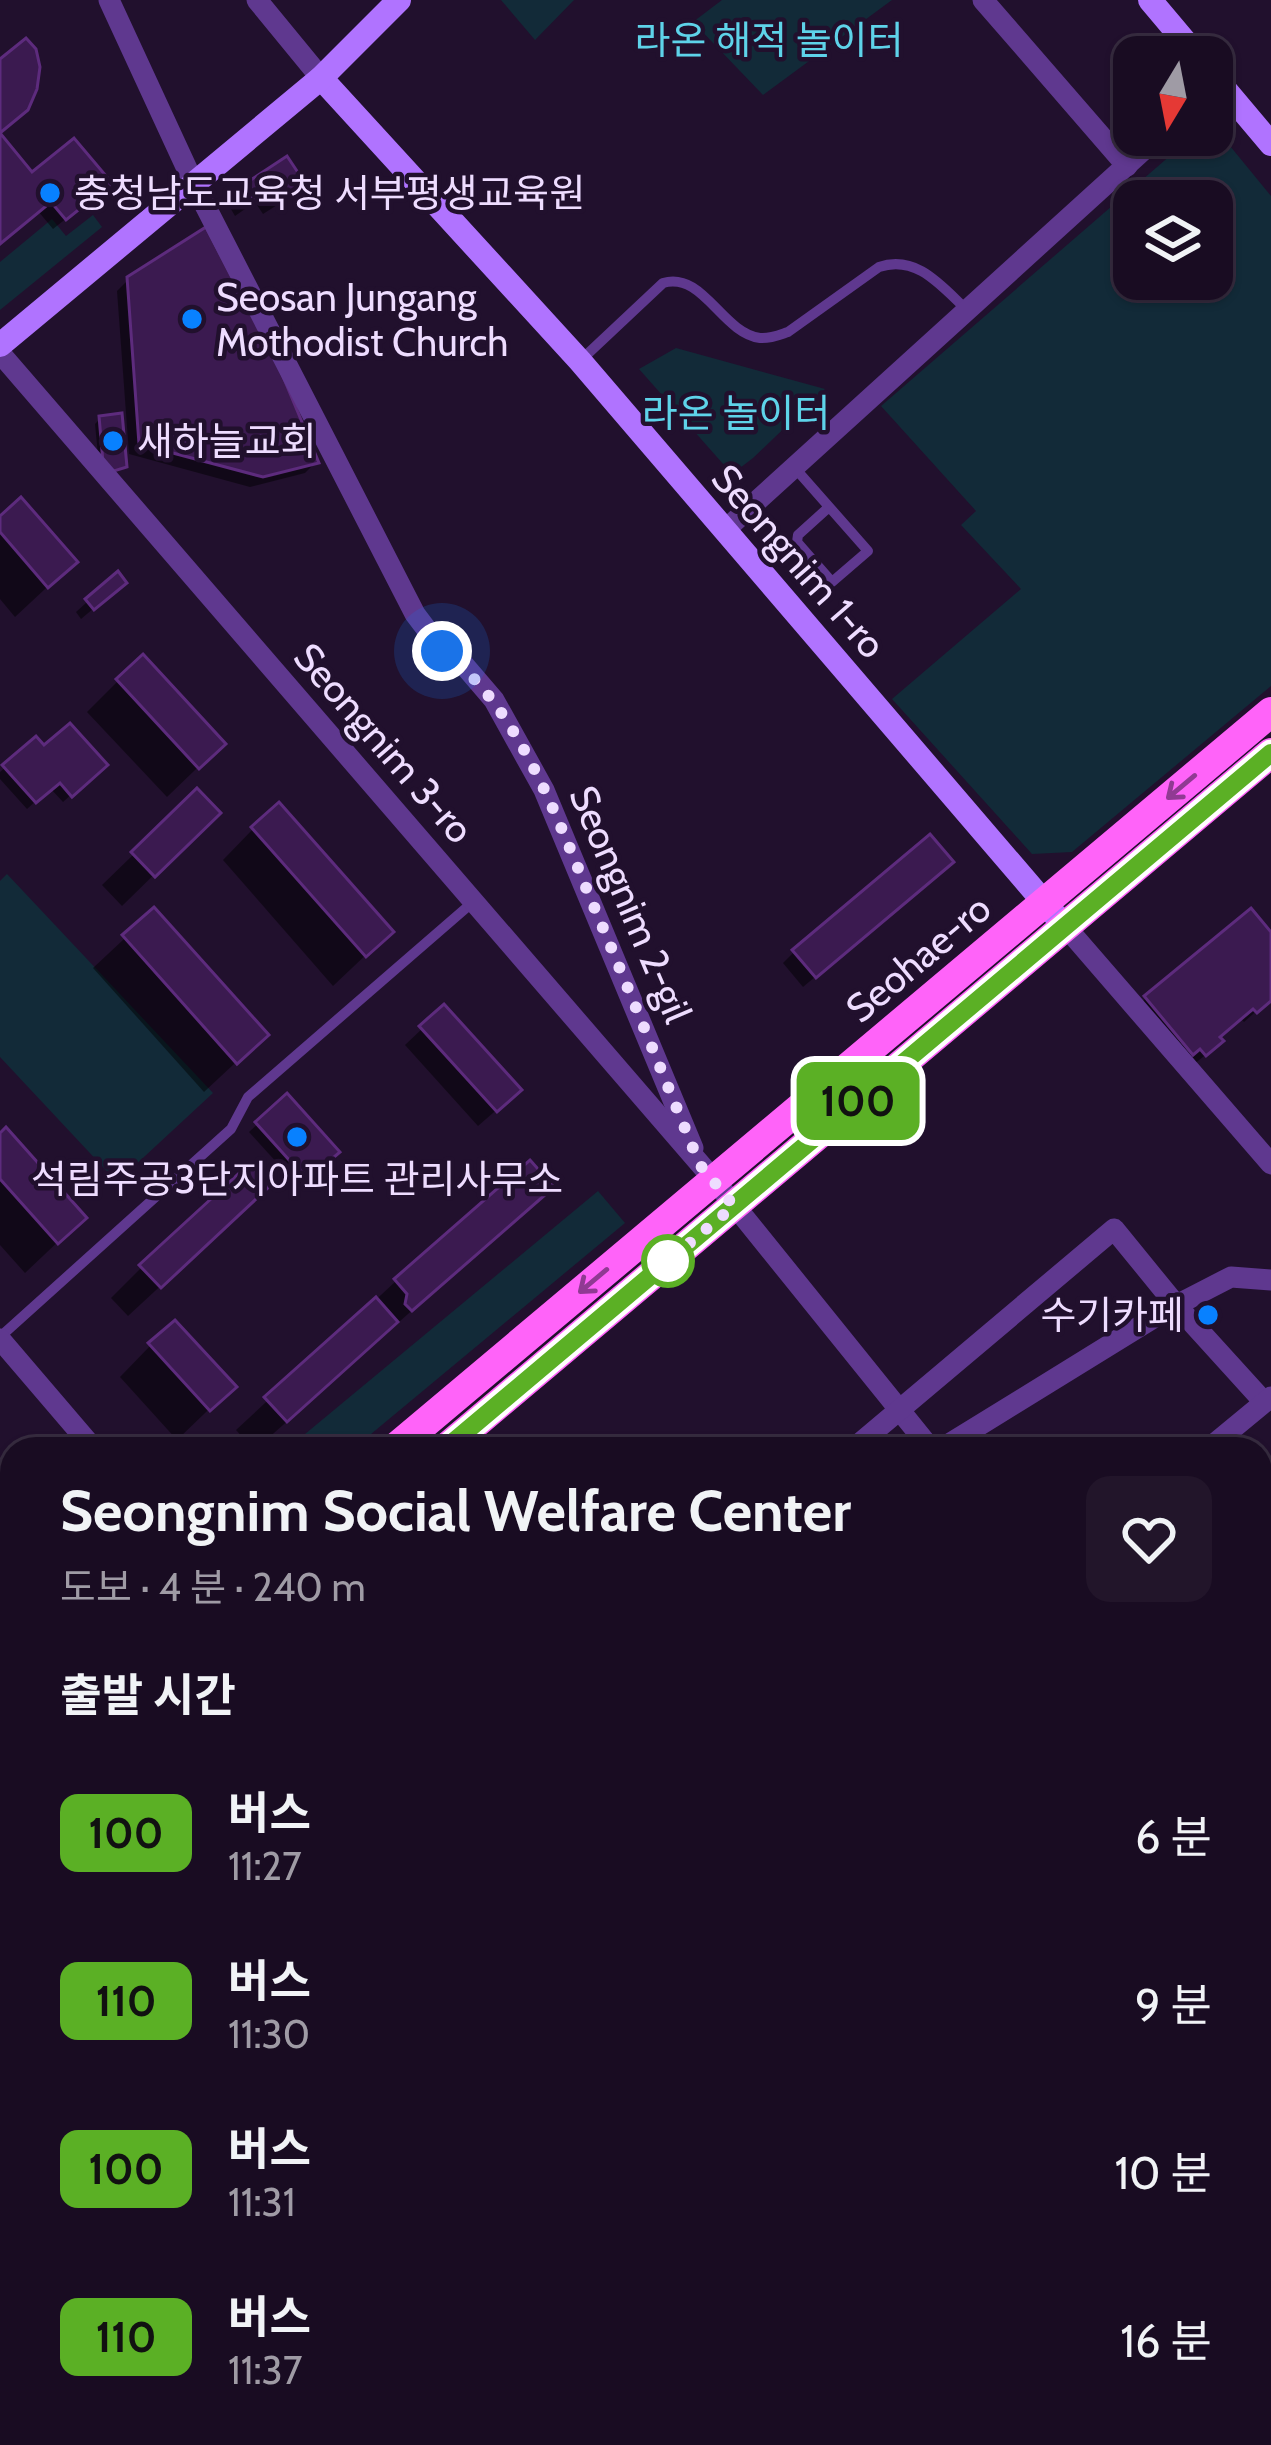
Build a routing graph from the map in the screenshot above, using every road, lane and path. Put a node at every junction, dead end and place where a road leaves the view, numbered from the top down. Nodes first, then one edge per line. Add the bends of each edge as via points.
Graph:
1 (109, 0) edge
2 (257, 0) edge
3 (399, 0) edge
4 (983, 0) edge
5 (1150, 0) edge
6 (1180, 36) edge
7 (321, 78) junction
8 (1233, 102) edge
9 (1271, 145) edge
10 (1137, 156) edge
11 (1126, 166) junction
12 (194, 184) junction
13 (967, 310) junction
14 (0, 349) edge
15 (580, 361) junction
16 (794, 467) junction
17 (829, 507) junction
18 (724, 530) junction
19 (1271, 712) edge
20 (1271, 753) edge
21 (473, 902) junction
22 (1045, 902) junction
23 (1065, 926) junction
24 (1271, 1165) edge
25 (707, 1173) junction
26 (734, 1206) junction
27 (1271, 1280) edge
28 (1176, 1305) junction
29 (0, 1338) edge
30 (1268, 1400) edge
31 (898, 1409) junction
32 (84, 1437) edge
33 (408, 1437) edge
34 (459, 1437) edge
35 (866, 1437) edge
36 (925, 1437) edge
37 (956, 1437) edge
38 (1223, 1437) edge

1 - 12 street
2 - 7 street, Seongnim 1-ro
3 - 7 street
4 - 11 street
5 - 6 street
7 - 12 street
7 - 15 street, Seongnim 1-ro
8 - 9 street
10 - 11 street
11 - 13 street
12 - 14 street
12 - 25 street, Seongnim 2-gil via 415,614 494,700 544,790
13 - 15 lane via 930,275 893,263 788,332 756,338 674,280
13 - 16 street
14 - 21 street, Seongnim 3-ro
15 - 18 street, Seongnim 1-ro
16 - 17 lane
16 - 18 street
17 - 17 lane via 868,550 832,582 797,542
18 - 22 street, Seongnim 1-ro
19 -> 22 main road, Seohae-ro
20 - 23 main road, Seohae-ro
21 - 25 street, Seongnim 3-ro
21 - 29 lane via 248,1097 231,1129
22 - 23 street, Seongnim 1-ro
22 - 25 main road, Seohae-ro
23 - 24 street
23 - 26 main road, Seohae-ro
25 - 26 street
25 -> 33 main road, Seohae-ro
26 - 31 street
26 - 34 main road, Seohae-ro
27 - 28 street via 1232,1277
28 - 30 street
28 - 31 street via 1114,1229
28 - 37 street
29 - 32 street
30 - 38 street
31 - 35 street
31 - 36 street

